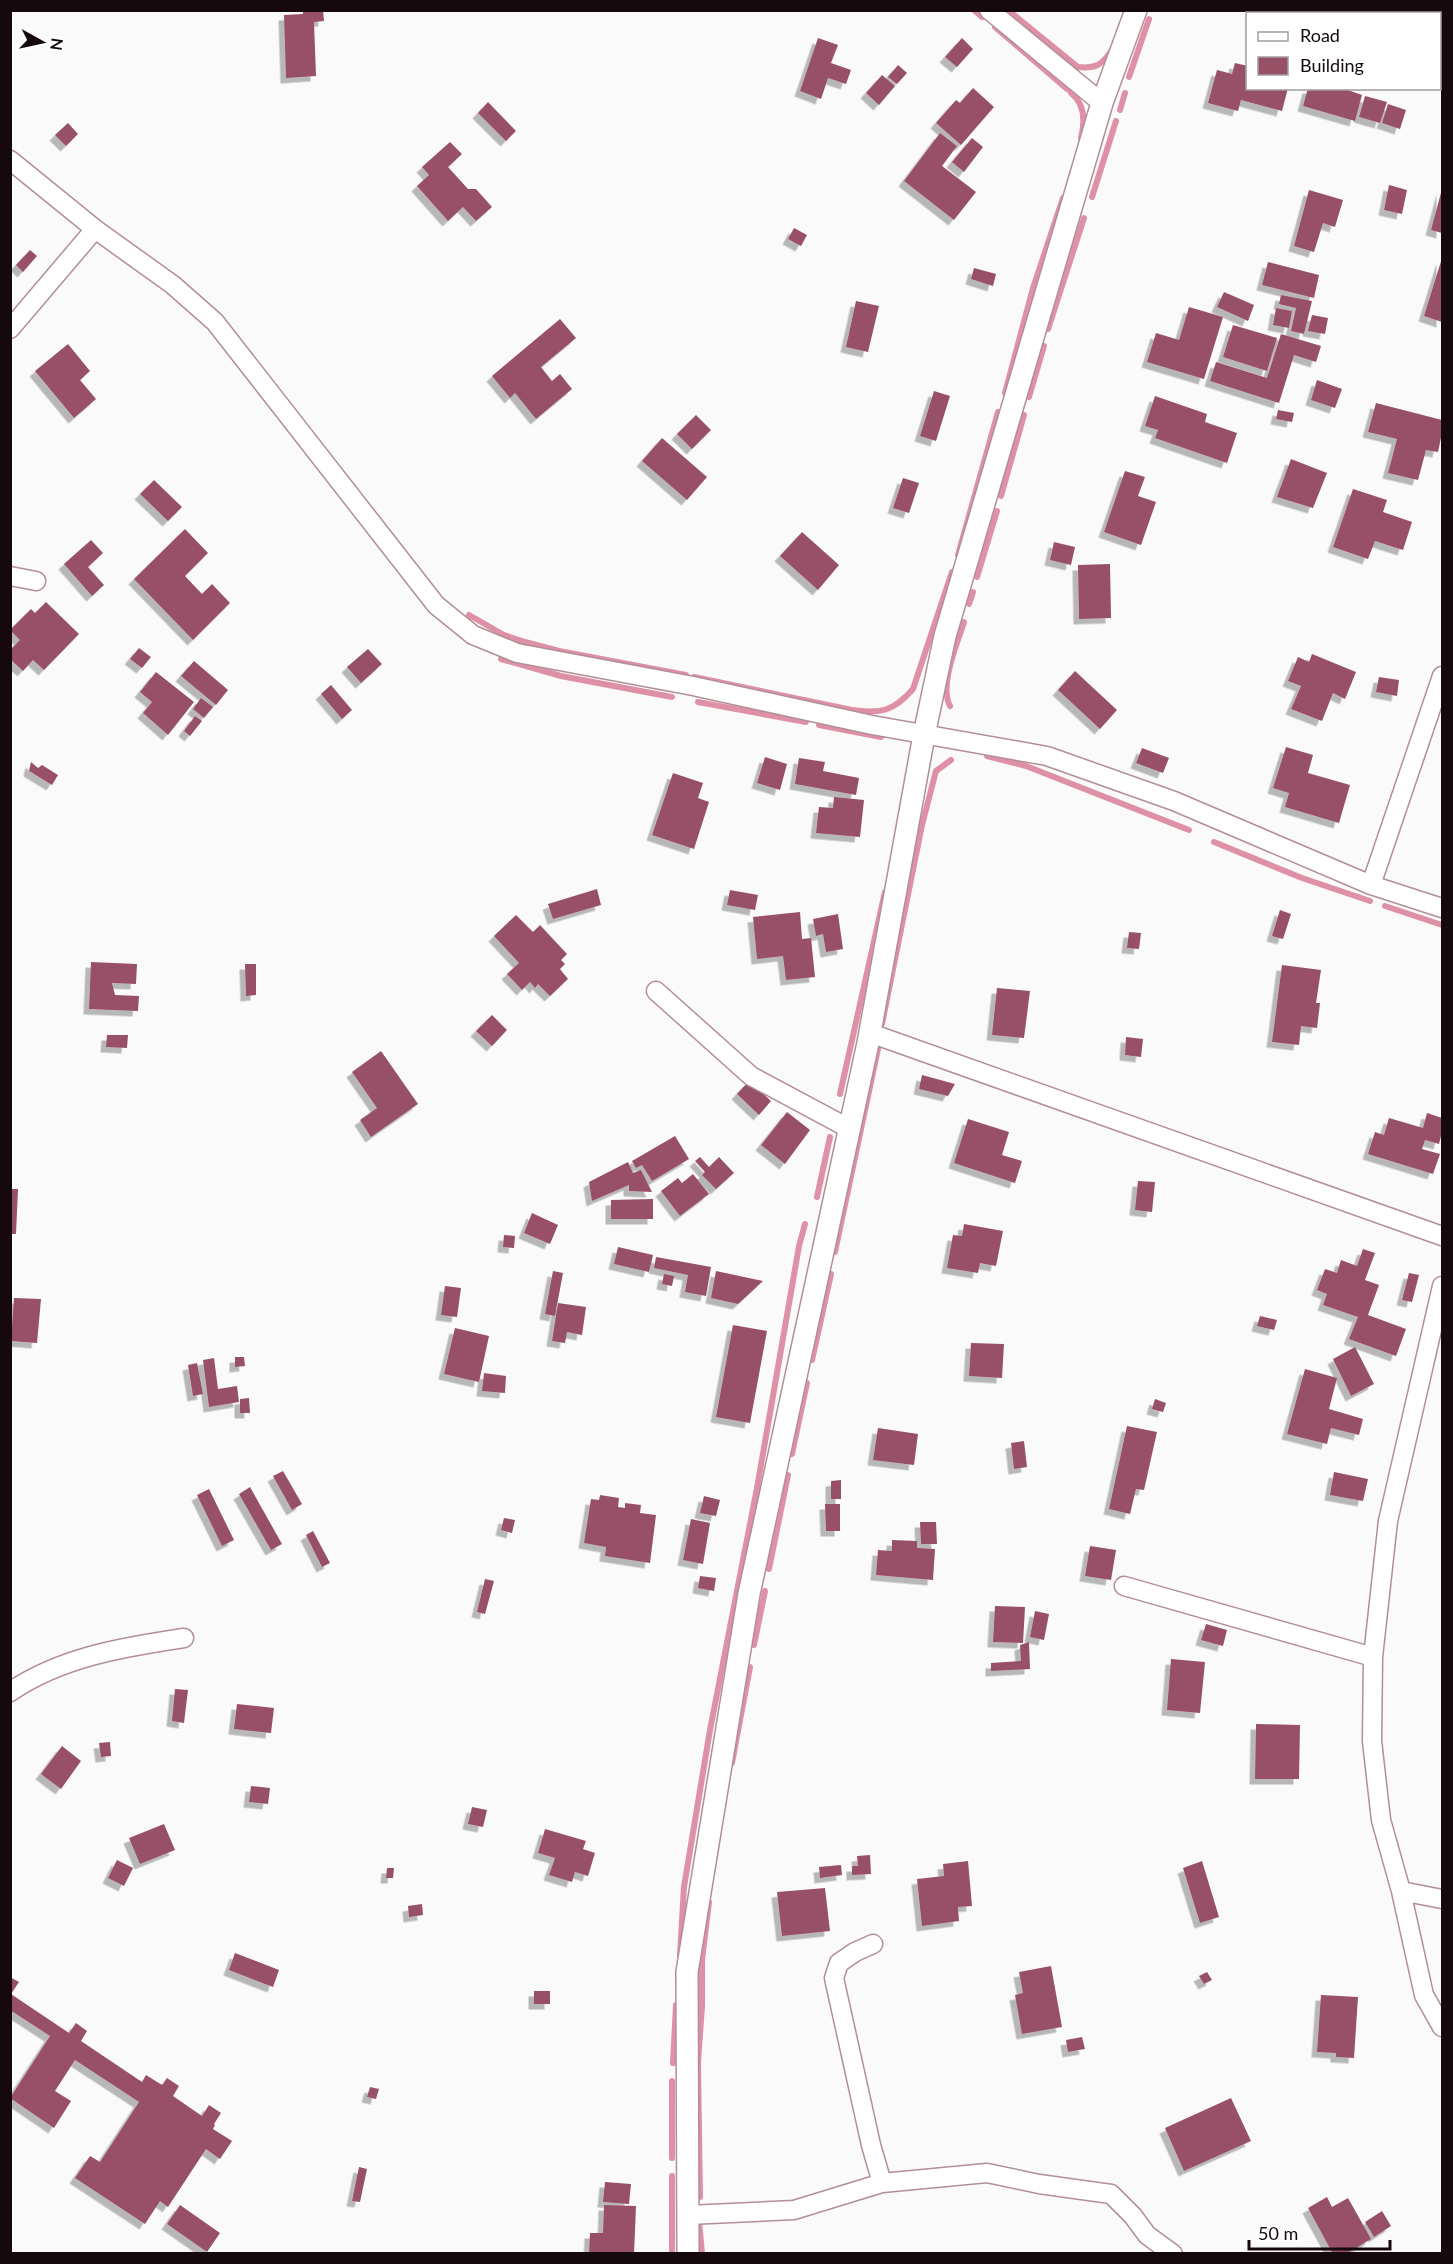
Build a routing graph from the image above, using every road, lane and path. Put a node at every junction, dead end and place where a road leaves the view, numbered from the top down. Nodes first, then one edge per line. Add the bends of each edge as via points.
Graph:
1 (989, 10) edge
2 (1136, 10) edge
3 (1102, 104) junction
4 (10, 160) edge
5 (95, 229) junction
6 (10, 329) edge
7 (10, 576) edge
8 (36, 581) dead end
9 (1443, 676) edge
10 (924, 735) junction
11 (1371, 885) junction
12 (1443, 908) edge
13 (656, 991) dead end
14 (870, 1033) junction
15 (850, 1129) junction
16 (1443, 1236) edge
17 (1443, 1286) edge
18 (1124, 1586) dead end
19 (184, 1638) dead end
20 (1373, 1658) junction
21 (10, 1692) edge
22 (1401, 1891) junction
23 (1443, 1899) edge
24 (873, 1944) dead end
25 (1443, 2026) edge
26 (882, 2183) junction
27 (688, 2215) junction
28 (1165, 2251) edge
29 (688, 2253) edge

1 - 3 street
2 - 3 street
3 - 10 street via 945,636
4 - 5 street
5 - 6 street
5 - 10 street via 173,285 215,322 436,605 473,635 517,653
7 - 8 street
9 - 11 street
10 - 11 street via 1047,756 1174,801
10 - 14 street
11 - 12 street
13 - 15 street via 751,1076
14 - 15 street
14 - 16 street
15 - 27 street via 749,1594 687,1972
17 - 20 street via 1388,1521
18 - 20 street
19 - 21 street via 122,1647 48,1670
20 - 22 street via 1372,1741 1381,1820
22 - 23 street
22 - 25 street via 1424,1995
24 - 26 street via 839,1963 834,1978
26 - 27 street via 794,2210
26 - 28 street via 987,2174 1111,2194
27 - 29 street

